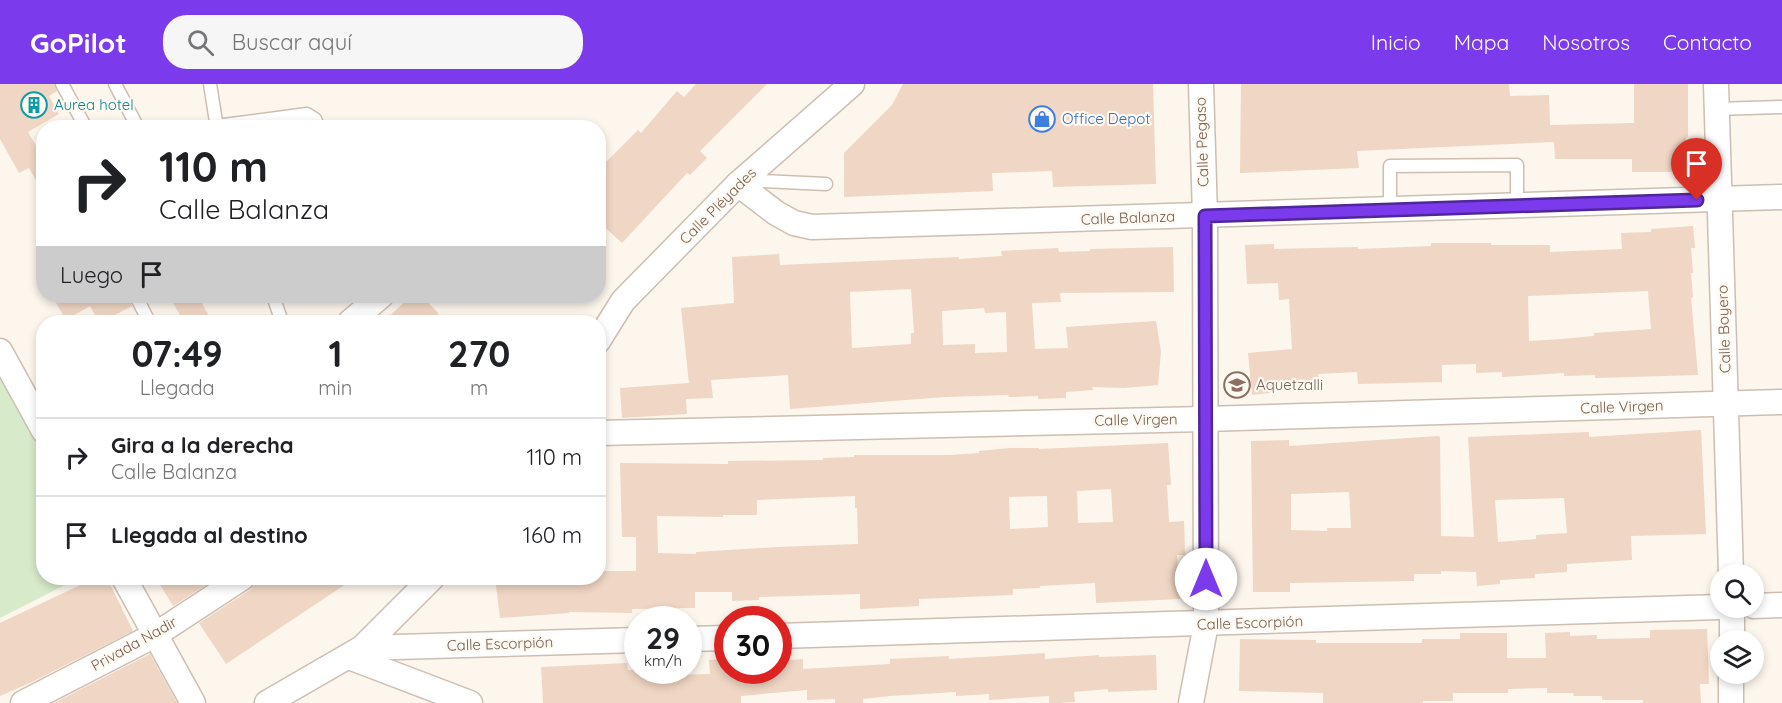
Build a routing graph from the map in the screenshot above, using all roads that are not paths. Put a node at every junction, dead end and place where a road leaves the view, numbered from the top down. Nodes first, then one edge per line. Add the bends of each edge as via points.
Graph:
1 (62, 84) edge
2 (115, 84) edge
3 (210, 84) edge
4 (852, 84) edge
5 (1201, 84) edge
6 (1716, 84) edge
7 (1782, 107) edge
8 (1716, 109) junction
9 (82, 120) edge
10 (134, 120) edge
11 (216, 120) edge
12 (266, 120) edge
13 (315, 120) edge
14 (741, 182) junction
15 (826, 184) dead end
16 (1782, 197) edge
17 (1719, 199) junction
18 (1517, 206) junction
19 (1390, 210) junction
20 (1205, 216) junction
21 (373, 303) edge
22 (358, 315) edge
23 (606, 328) edge
24 (0, 351) edge
25 (1782, 402) edge
26 (1726, 404) junction
27 (36, 416) edge
28 (1205, 419) junction
29 (606, 433) edge
30 (1731, 564) edge
31 (128, 585) edge
32 (231, 585) edge
33 (425, 585) edge
34 (1782, 605) edge
35 (1764, 606) edge
36 (1710, 607) edge
37 (1206, 624) junction
38 (155, 635) junction
39 (792, 636) edge
40 (624, 641) edge
41 (356, 652) junction
42 (1731, 684) edge
43 (23, 703) edge
44 (192, 703) edge
45 (267, 703) edge
46 (470, 703) edge
47 (1191, 703) edge
48 (1731, 703) edge

1 - 9 lane
2 - 10 lane
3 - 11 lane
4 - 14 street, Calle Pléyades
5 - 20 street, Calle Pegaso
6 - 8 street, Calle Boyero
7 - 8 lane
8 - 17 street, Calle Boyero
12 - 13 lane via 308,114
14 - 15 lane
14 - 20 street, Calle Balanza via 776,213 812,227
14 - 23 street, Calle Pléyades via 623,301
16 - 17 street, Calle Balanza
17 - 18 street, Calle Balanza
17 - 26 street, Calle Boyero
18 - 19 street, Calle Balanza
18 - 19 lane via 1517,165 1390,166
19 - 20 street, Calle Balanza
20 - 28 street, Calle Pegaso
21 - 22 street
24 - 27 street
25 - 26 street, Calle Virgen
26 - 28 street, Calle Virgen
26 - 30 street, Calle Boyero
28 - 29 street, Calle Virgen
28 - 37 street, Calle Pegaso
31 - 38 street
32 - 38 street, Privada Nadir
33 - 41 street
34 - 35 street
36 - 37 street, Calle Escorpión
37 - 39 street, Calle Escorpión
37 - 47 street, Calle Pegaso
38 - 43 street, Privada Nadir
38 - 44 street
40 - 41 street, Calle Escorpión
41 - 45 street
41 - 46 street
42 - 48 street

